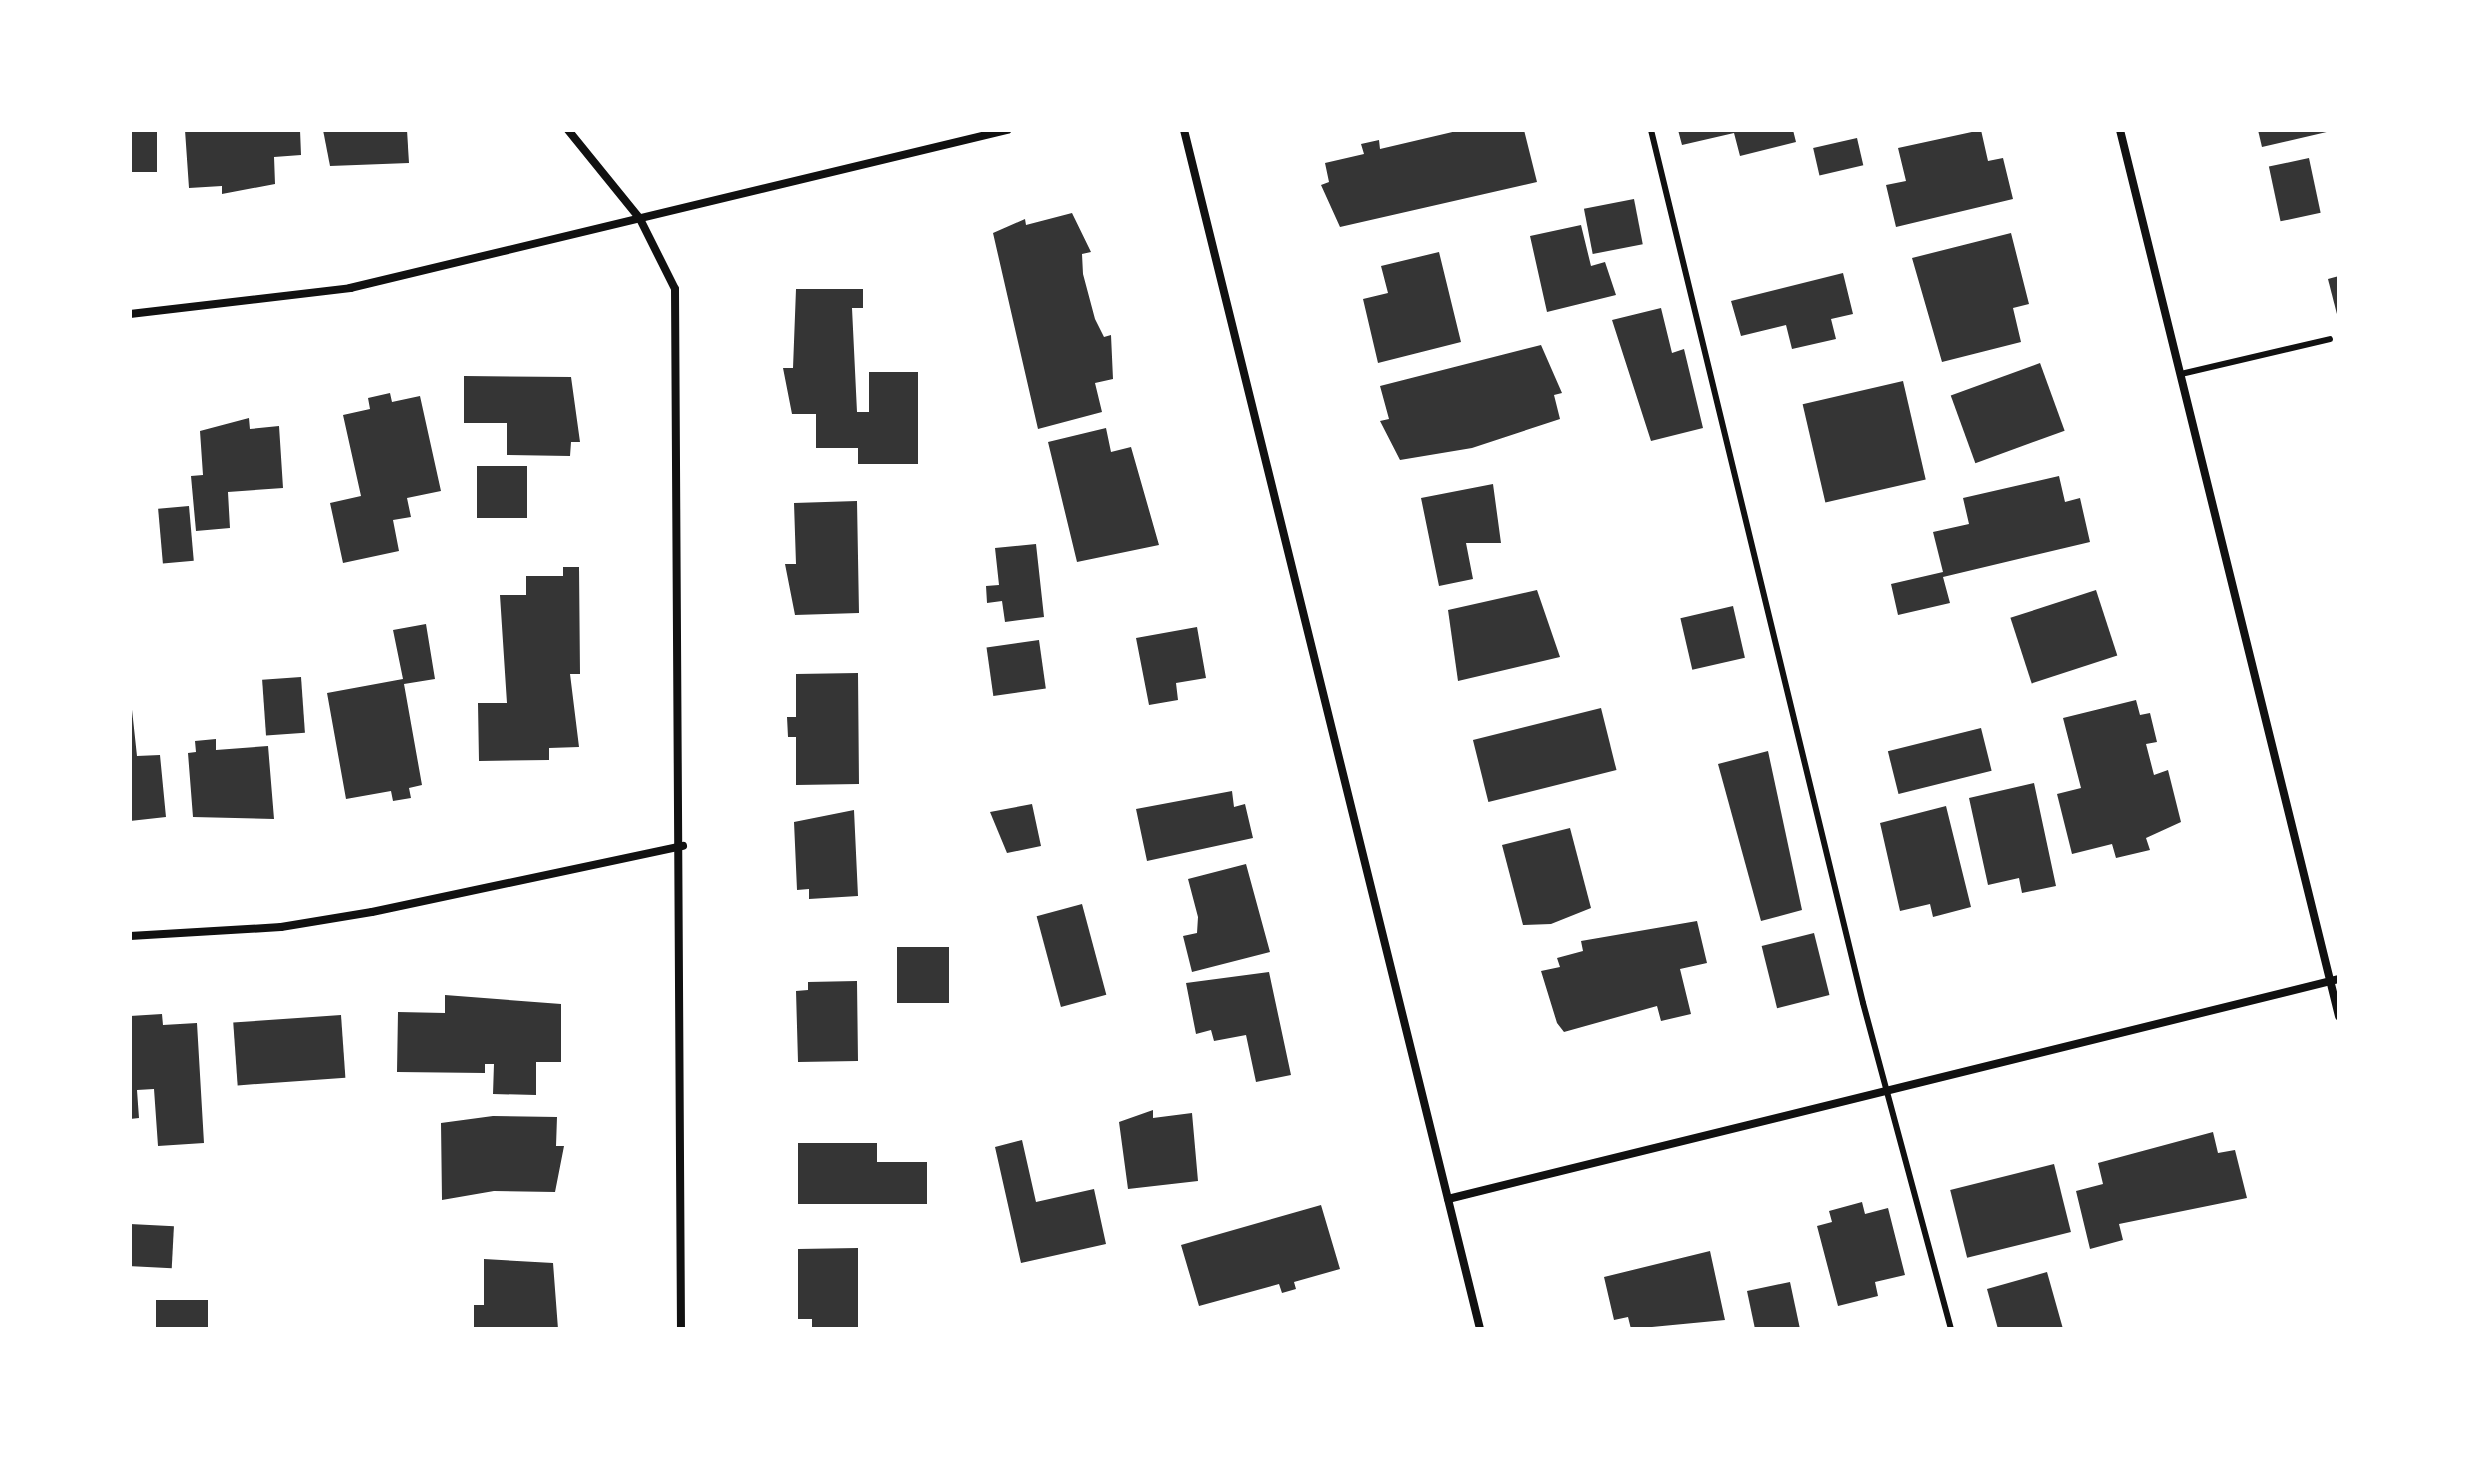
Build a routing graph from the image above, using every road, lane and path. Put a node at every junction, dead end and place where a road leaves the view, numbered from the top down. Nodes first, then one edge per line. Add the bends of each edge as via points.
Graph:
1 (568, 130) edge
2 (1007, 130) edge
3 (1184, 130) edge
4 (1651, 130) edge
5 (2120, 130) edge
6 (640, 219) junction
7 (130, 314) edge
8 (2330, 339) dead end
9 (2181, 374) junction
10 (683, 846) junction
11 (130, 936) edge
12 (2335, 980) edge
13 (2339, 1016) edge
14 (1886, 1091) junction
15 (1448, 1199) junction
16 (681, 1329) edge
17 (1480, 1329) edge
18 (1951, 1329) edge

1 - 6 street
2 - 6 street
3 - 15 street
4 - 14 lane
5 - 9 street
6 - 7 street via 350,288
6 - 10 street via 675,289
8 - 9 lane
9 - 12 street
10 - 11 street via 357,915
10 - 16 street
12 - 13 street
12 - 14 street
14 - 15 street
14 - 18 lane
15 - 17 street

